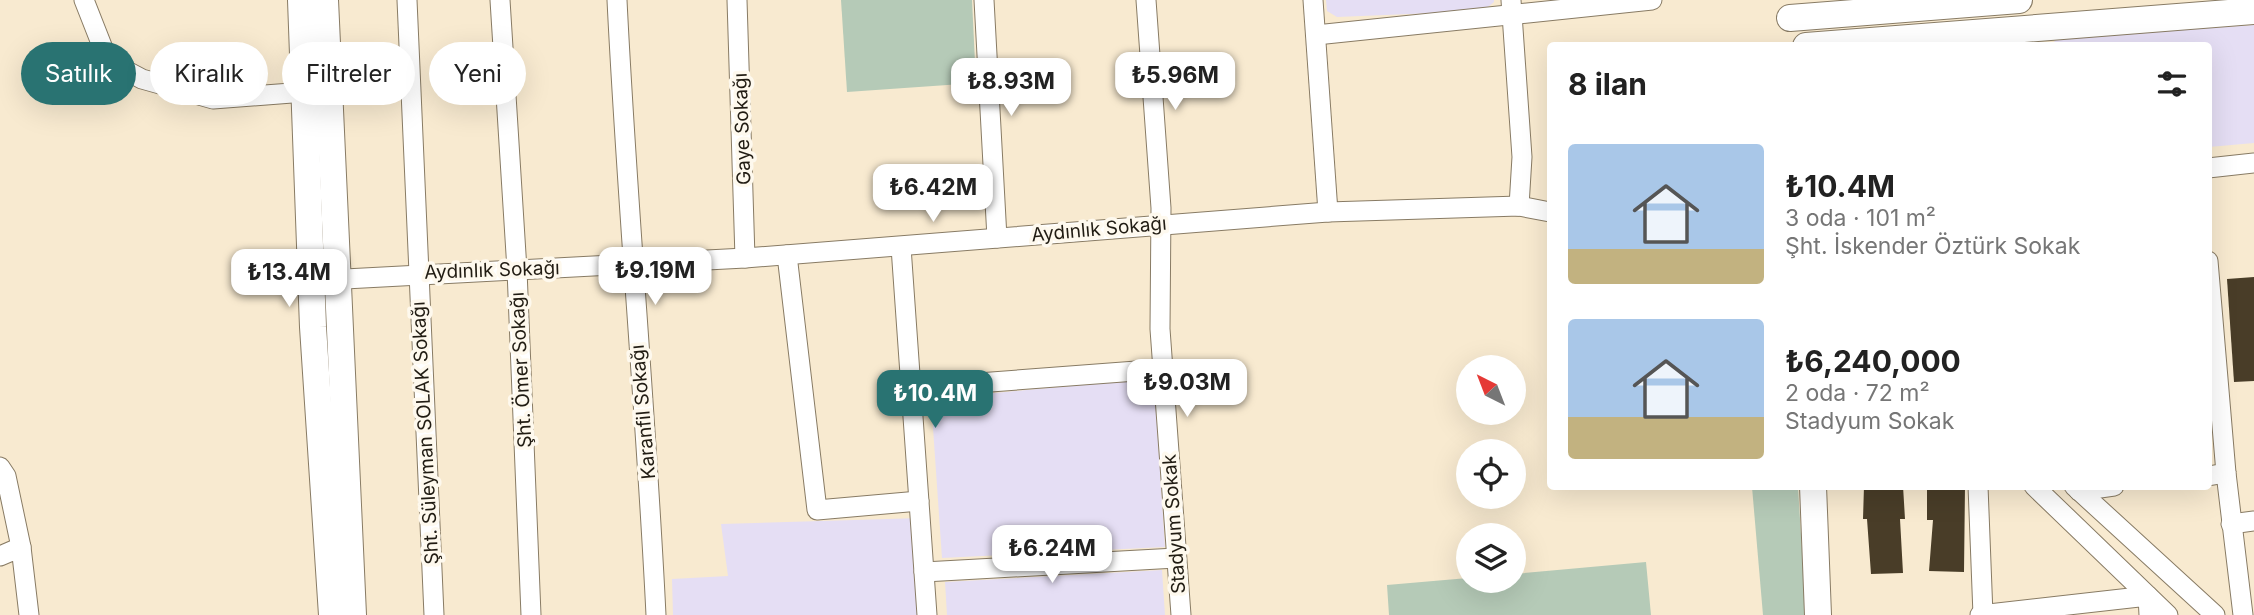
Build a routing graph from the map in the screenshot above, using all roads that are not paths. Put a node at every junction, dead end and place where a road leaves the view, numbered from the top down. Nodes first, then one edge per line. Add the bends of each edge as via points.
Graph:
1 (85, 0) edge
2 (301, 0) edge
3 (326, 0) edge
4 (407, 0) edge
5 (500, 0) edge
6 (617, 0) edge
7 (737, 0) edge
8 (984, 0) edge
9 (1146, 0) edge
10 (1313, 0) edge
11 (1652, 0) edge
12 (2020, 0) edge
13 (1512, 8) edge
14 (1789, 9) edge
15 (2254, 11) edge
16 (1316, 35) junction
17 (2035, 36) edge
18 (303, 42) edge
19 (1791, 42) edge
20 (1898, 42) edge
21 (282, 94) edge
22 (306, 105) edge
23 (2254, 163) edge
24 (2212, 167) edge
25 (1519, 206) junction
26 (1547, 211) edge
27 (1328, 212) junction
28 (1160, 224) junction
29 (997, 238) junction
30 (901, 247) junction
31 (787, 254) junction
32 (746, 258) junction
33 (631, 263) junction
34 (517, 270) junction
35 (418, 273) junction
36 (325, 280) junction
37 (2212, 356) edge
38 (1163, 369) junction
39 (911, 388) junction
40 (0, 467) edge
41 (2217, 474) edge
42 (1812, 490) edge
43 (1978, 490) edge
44 (2038, 490) edge
45 (2076, 490) edge
46 (2079, 490) edge
47 (919, 501) junction
48 (2063, 513) junction
49 (2254, 521) edge
50 (2231, 524) junction
51 (20, 547) junction
52 (0, 556) edge
53 (1176, 558) junction
54 (924, 572) junction
55 (2149, 606) edge
56 (29, 615) edge
57 (332, 615) edge
58 (353, 615) edge
59 (434, 615) edge
60 (531, 615) edge
61 (656, 615) edge
62 (927, 615) edge
63 (1181, 615) edge
64 (1818, 615) edge
65 (1981, 615) edge
66 (2168, 615) edge
67 (2215, 615) edge
68 (2243, 615) edge

1 - 21 street via 108,61 142,79 213,99
2 - 18 street
3 - 36 street
4 - 35 street, Şht. Süleyman SOLAK Sokağı
5 - 34 street, Şht. Ömer Sokağı
6 - 33 street, Karanfil Sokağı
7 - 32 street, Gaye Sokağı
8 - 29 street
9 - 28 street, Stadyum Sokak
10 - 16 street
11 - 13 street
12 - 14 street
13 - 16 street
13 - 25 street via 1522,157
14 - 19 street
15 - 17 street
16 - 27 street
17 - 20 street
22 - 36 street
23 - 24 street
25 - 26 street, Aydınlık Sokağı
25 - 27 street, Aydınlık Sokağı
27 - 28 street, Aydınlık Sokağı
28 - 29 street, Aydınlık Sokağı
28 - 38 street, Stadyum Sokak
29 - 30 street, Aydınlık Sokağı
30 - 31 street, Aydınlık Sokağı
30 - 39 street
31 - 32 street, Aydınlık Sokağı
31 - 47 street via 817,510
32 - 33 street, Aydınlık Sokağı
33 - 34 street, Aydınlık Sokağı
33 - 61 street, Karanfil Sokağı
34 - 35 street, Aydınlık Sokağı
34 - 60 street, Şht. Ömer Sokağı
35 - 36 street, Aydınlık Sokağı
35 - 59 street, Şht. Süleyman SOLAK Sokağı
36 - 57 street
36 - 58 street
37 - 41 street
38 - 39 street
38 - 53 street, Stadyum Sokak
39 - 47 street
40 - 51 street via 6,476
41 - 50 street
42 - 64 street
43 - 65 street
44 - 48 street
45 - 48 street
46 - 67 street
47 - 54 street
48 - 55 street
49 - 50 street
50 - 68 street
51 - 52 street
51 - 56 street
53 - 54 street
53 - 63 street, Stadyum Sokak
54 - 62 street
55 - 65 street
55 - 66 street

